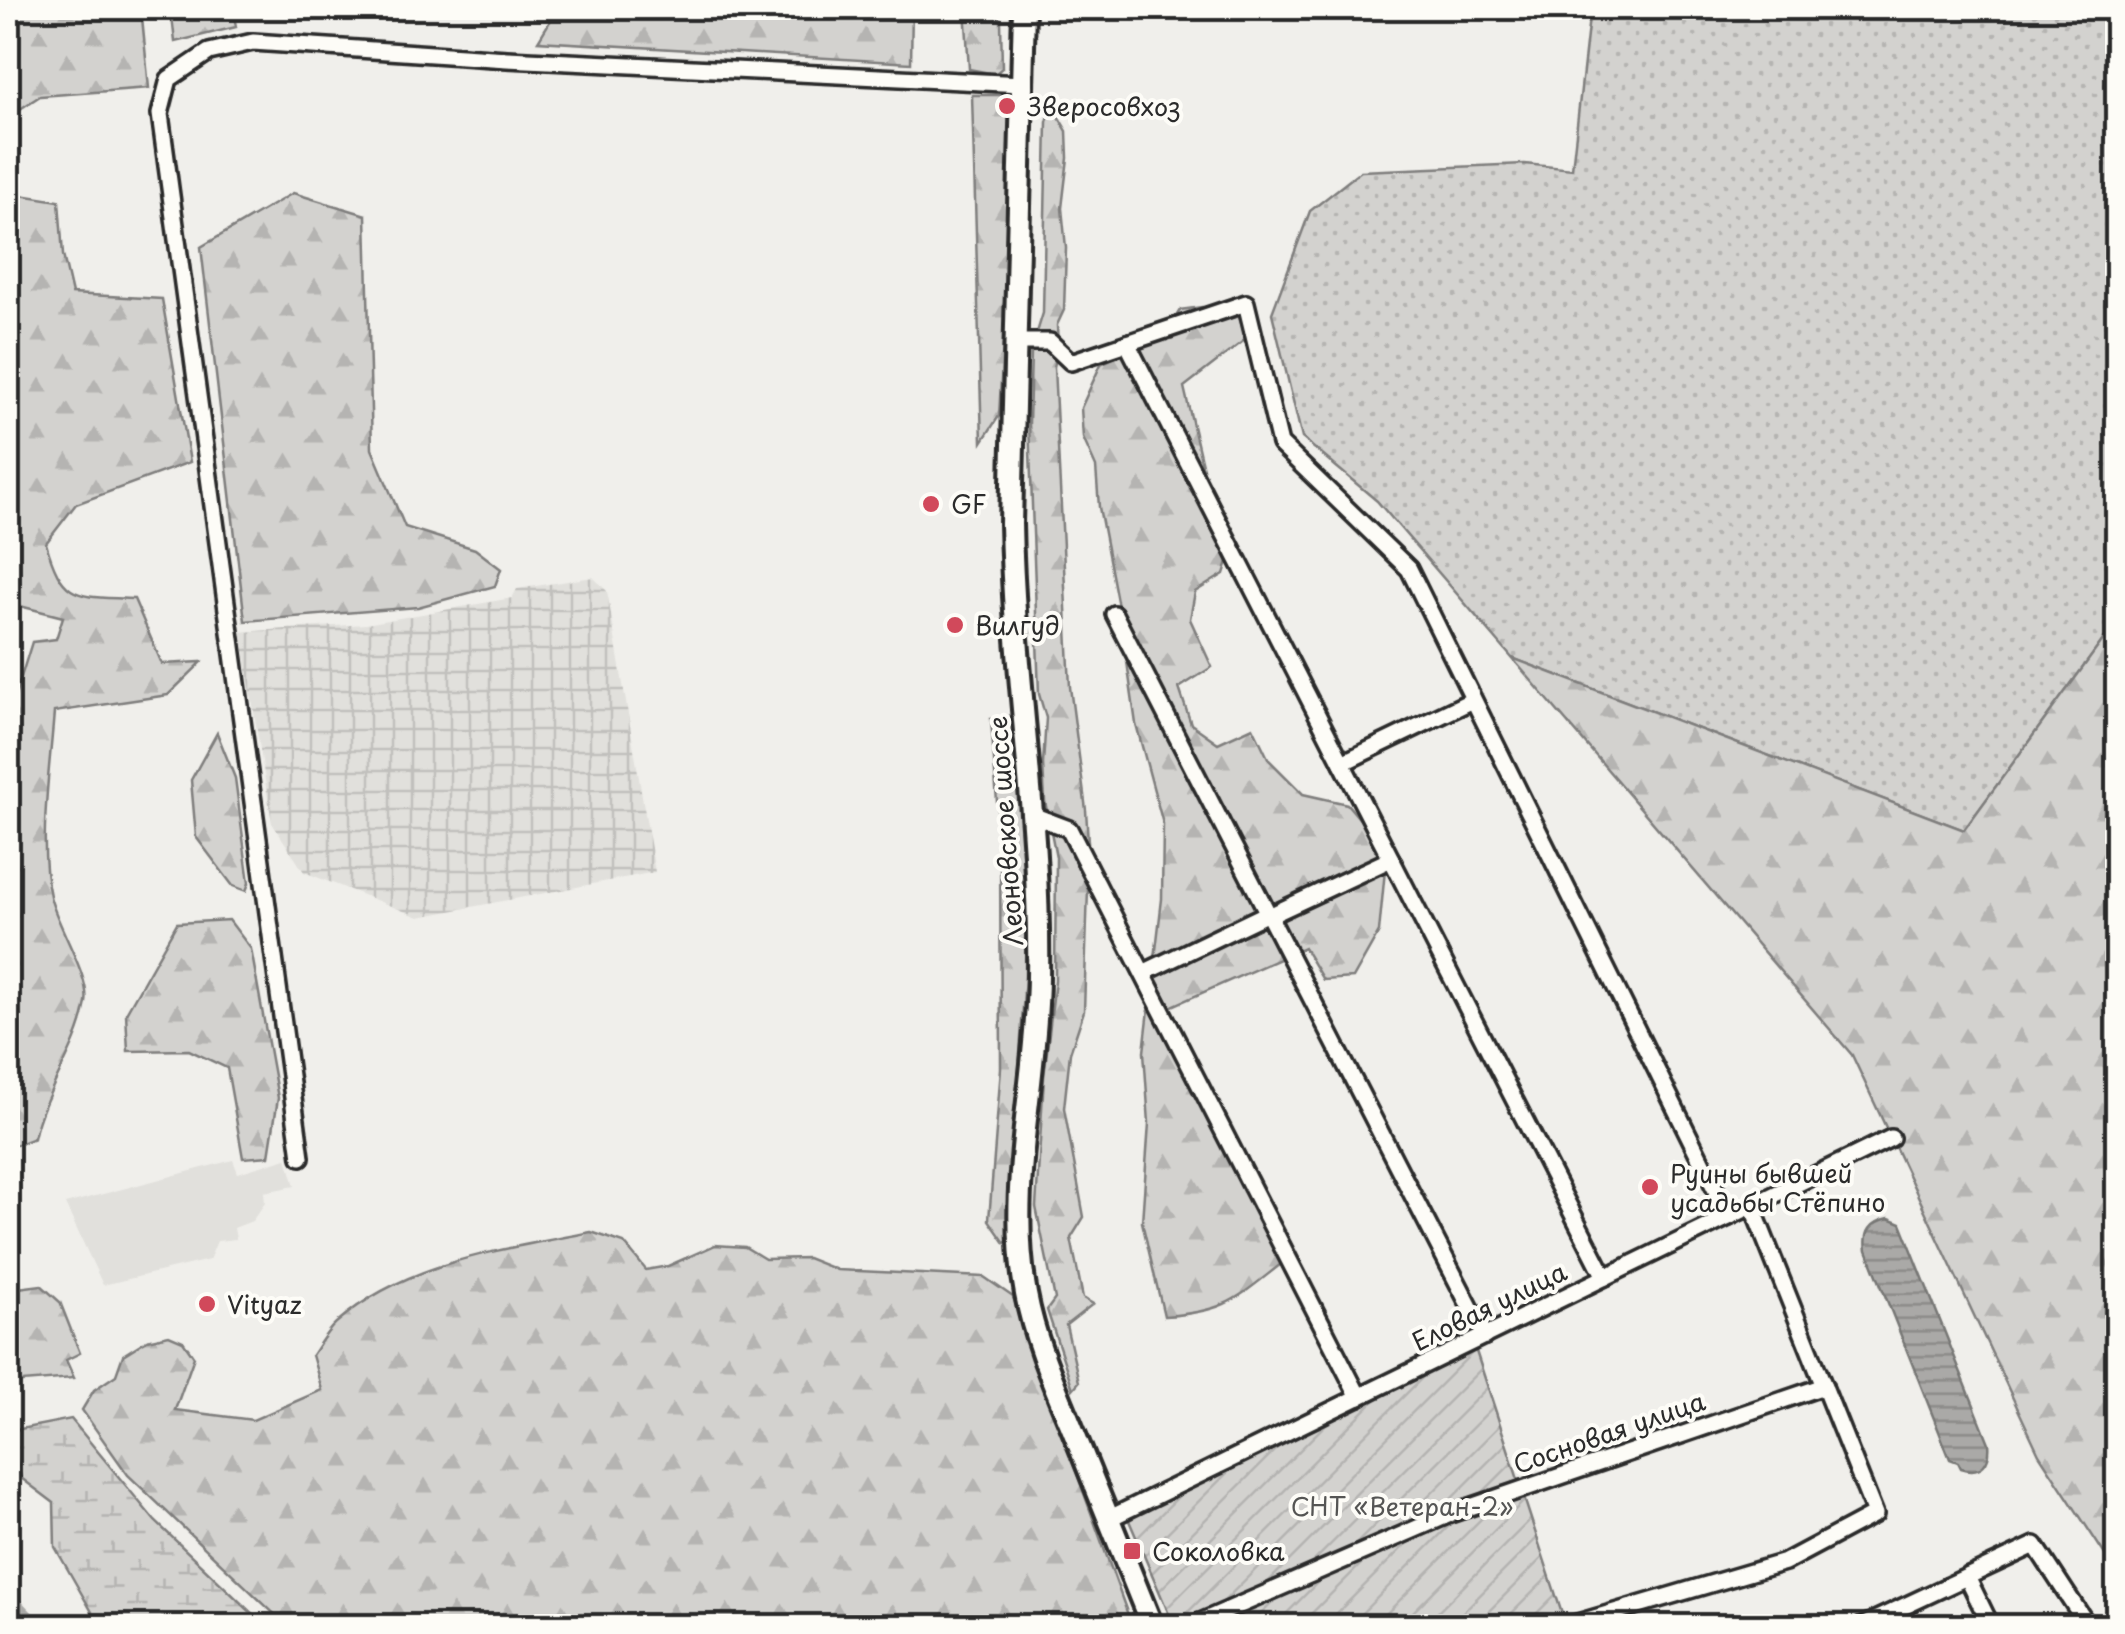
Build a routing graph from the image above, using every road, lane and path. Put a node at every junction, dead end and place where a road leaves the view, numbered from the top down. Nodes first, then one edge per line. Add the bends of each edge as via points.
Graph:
1 (1024, 8) edge
2 (1023, 84) junction
3 (1014, 342) junction
4 (1127, 343) junction
5 (1114, 614) dead end
6 (1474, 700) junction
7 (1342, 763) junction
8 (1032, 815) junction
9 (1391, 859) junction
10 (1268, 915) junction
11 (1142, 973) junction
12 (1892, 1138) dead end
13 (301, 1157) dead end
14 (1752, 1206) junction
15 (1729, 1217) junction
16 (1606, 1277) junction
17 (1484, 1336) junction
18 (1824, 1386) junction
19 (1360, 1397) junction
20 (1108, 1519) junction
21 (1968, 1577) junction
22 (1895, 1620) edge
23 (1152, 1626) edge
24 (1191, 1626) edge
25 (1568, 1626) edge
26 (1862, 1626) edge
27 (1990, 1626) edge
28 (2088, 1626) edge

1 - 2 main road, Леоновское шоссе
2 - 3 main road, Леоновское шоссе
2 - 13 street via 253,42 208,52 169,79 160,114
3 - 4 street via 1050,342 1071,362
3 - 8 main road, Леоновское шоссе via 1012,586
4 - 6 street via 1246,303 1280,444 1409,568
4 - 7 street
5 - 10 street
6 - 7 street
6 - 15 street
7 - 9 street
8 - 11 street via 1069,830
8 - 20 main road, Леоновское шоссе via 1038,981 1021,1169 1023,1272 1038,1337
9 - 10 street
9 - 16 street
10 - 11 street
10 - 17 street
11 - 19 street
12 - 14 street, Еловая улица
14 - 15 street, Еловая улица
14 - 18 street
15 - 16 street, Еловая улица
16 - 17 street, Еловая улица
17 - 19 street, Еловая улица
18 - 24 street, Сосновая улица via 1450,1514
18 - 25 street via 1875,1514 1784,1562
19 - 20 street, Еловая улица
20 - 23 main road, Леоновское шоссе
21 - 22 street
21 - 27 street
21 - 28 street via 2035,1545
22 - 26 street

